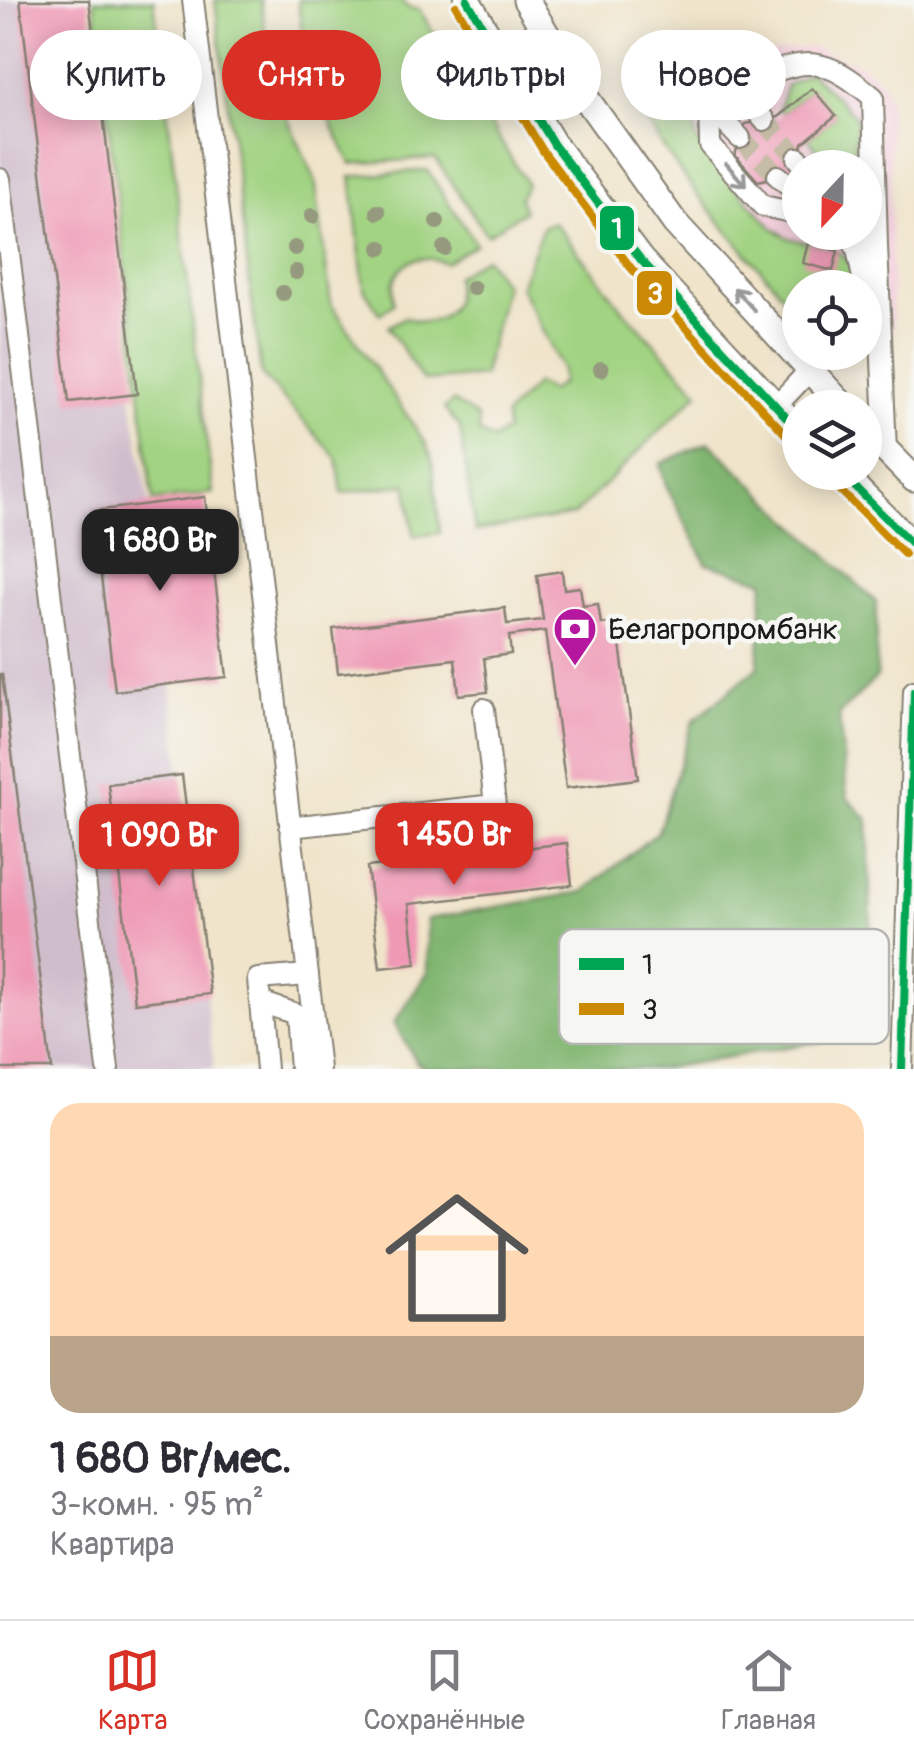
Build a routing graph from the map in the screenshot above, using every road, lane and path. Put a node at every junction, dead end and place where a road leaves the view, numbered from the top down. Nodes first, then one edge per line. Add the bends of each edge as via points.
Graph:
1 (193, 0) edge
2 (467, 0) edge
3 (526, 0) edge
4 (786, 68) edge
5 (709, 120) edge
6 (722, 120) edge
7 (740, 138) tunnel mouth
8 (872, 150) edge
9 (778, 176) tunnel mouth
10 (0, 178) edge
11 (782, 179) edge
12 (782, 210) edge
13 (872, 250) edge
14 (782, 327) edge
15 (810, 370) edge
16 (775, 407) junction
17 (782, 414) edge
18 (882, 446) edge
19 (886, 450) junction
20 (914, 479) edge
21 (858, 490) edge
22 (914, 546) edge
23 (914, 693) edge
24 (484, 708) dead end
25 (290, 828) junction
26 (308, 976) junction
27 (260, 1002) junction
28 (895, 1068) edge
29 (108, 1069) edge
30 (266, 1069) edge
31 (300, 1069) edge
32 (319, 1069) edge

1 - 25 street
2 - 16 main road via 554,145 641,260
14 -> 3 main road via 675,224
4 - 8 street via 804,62 838,68 873,97
5 -> 12 street via 710,146 763,206
6 - 7 street
9 - 11 street
10 - 29 street
13 - 19 street
15 - 16 street
16 - 17 main road
18 - 19 main road
19 - 20 main road
21 - 22 main road
23 - 28 street
24 - 25 street via 495,805
25 - 26 street
26 - 27 street via 258,980
26 - 32 street
27 - 30 street
27 - 31 street via 296,1014

